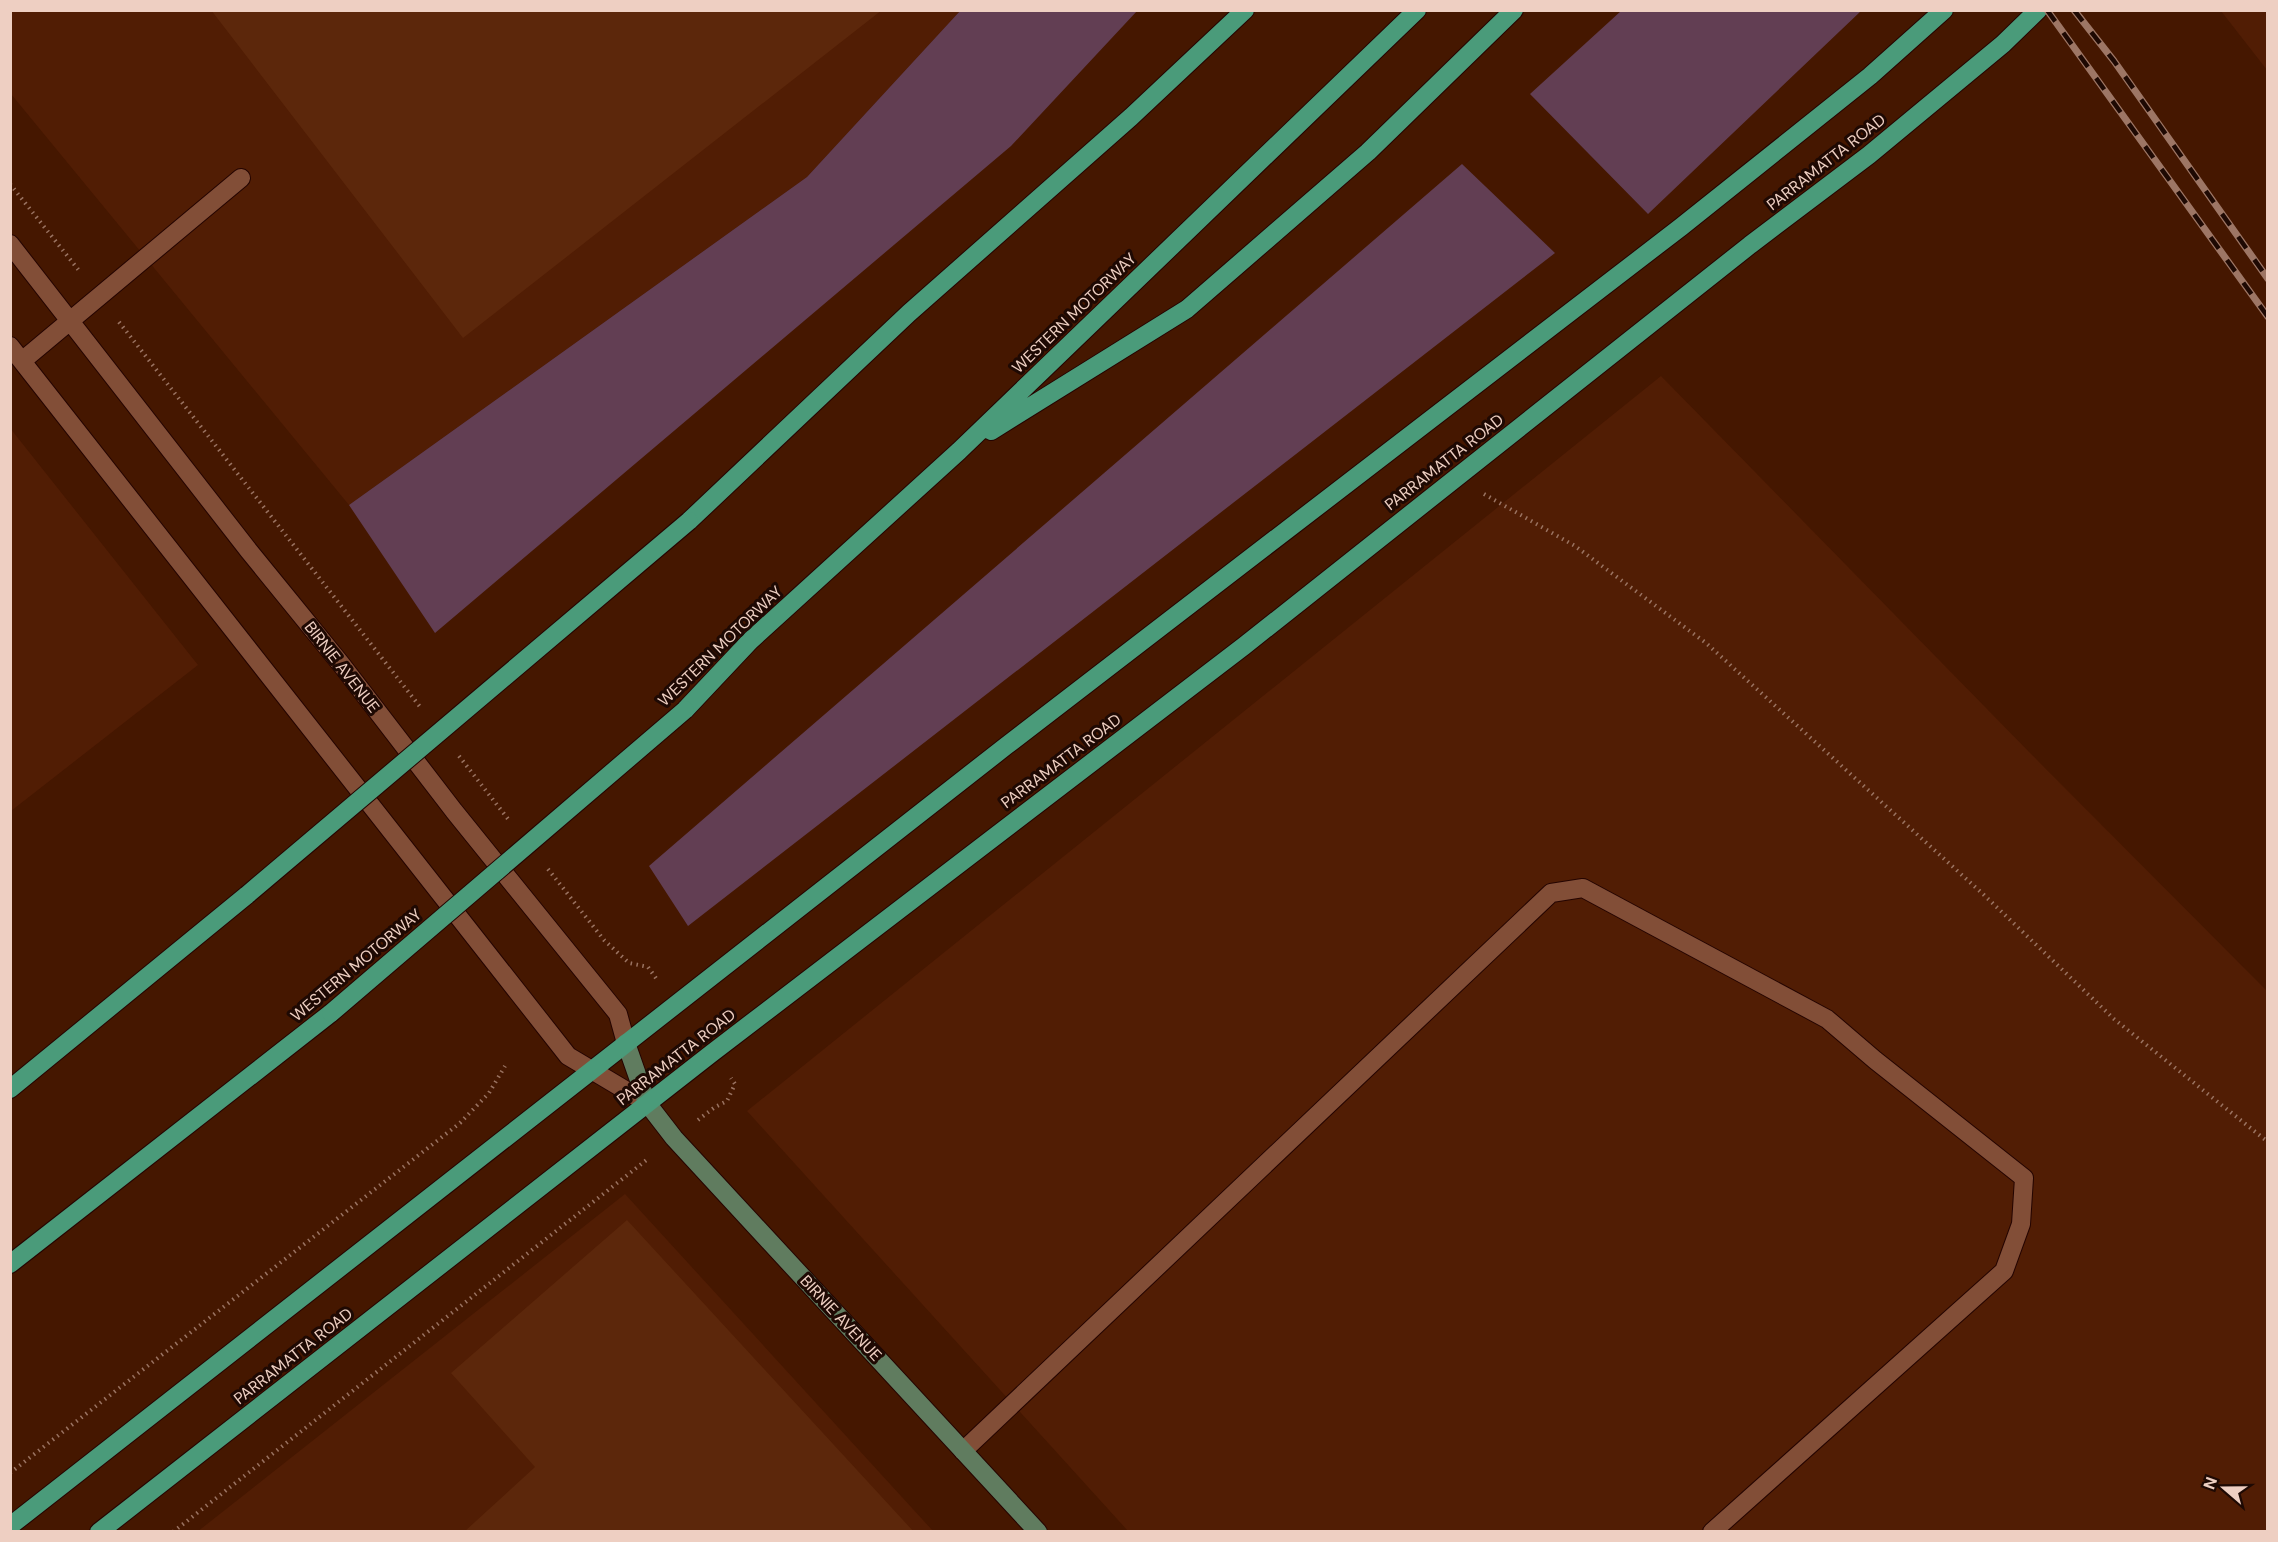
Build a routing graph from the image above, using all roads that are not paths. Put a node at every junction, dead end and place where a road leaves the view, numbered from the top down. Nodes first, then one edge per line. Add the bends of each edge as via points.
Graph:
1 (1245, 10) edge
2 (1417, 10) edge
3 (1514, 10) edge
4 (1944, 10) edge
5 (2038, 10) edge
6 (241, 178) dead end
7 (10, 244) edge
8 (69, 321) junction
9 (10, 346) edge
10 (22, 361) junction
11 (959, 451) junction
12 (626, 1043) junction
13 (592, 1070) junction
14 (10, 1089) edge
15 (647, 1103) junction
16 (10, 1264) edge
17 (963, 1451) junction
18 (10, 1526) edge
19 (99, 1532) edge
20 (1038, 1532) edge
21 (1712, 1532) edge

1 - 14 highway, bridge via 909,314 689,521 247,895
2 - 11 highway, WESTERN MOTORWAY
3 - 11 highway via 1368,152 1187,309
4 - 12 highway via 1870,76 1681,227
5 - 15 highway, PARRAMATTA ROAD via 2003,44 1869,155 1244,646
6 - 8 street
7 - 8 street, BIRNIE AVENUE
8 - 10 street
8 - 12 street, BIRNIE AVENUE via 618,1014
9 - 10 street, BIRNIE AVENUE
10 - 13 street, BIRNIE AVENUE via 568,1056
11 - 16 highway, WESTERN MOTORWAY, bridge via 750,641 684,710 331,1013
12 - 13 highway
12 - 15 main road, BIRNIE AVENUE
13 - 15 street, BIRNIE AVENUE
13 - 18 highway
15 - 17 main road, BIRNIE AVENUE via 674,1138
15 - 19 highway, PARRAMATTA ROAD
17 - 20 main road, BIRNIE AVENUE
17 - 21 street via 1551,893 1583,888 1827,1019 2024,1178 2021,1224 2004,1271

